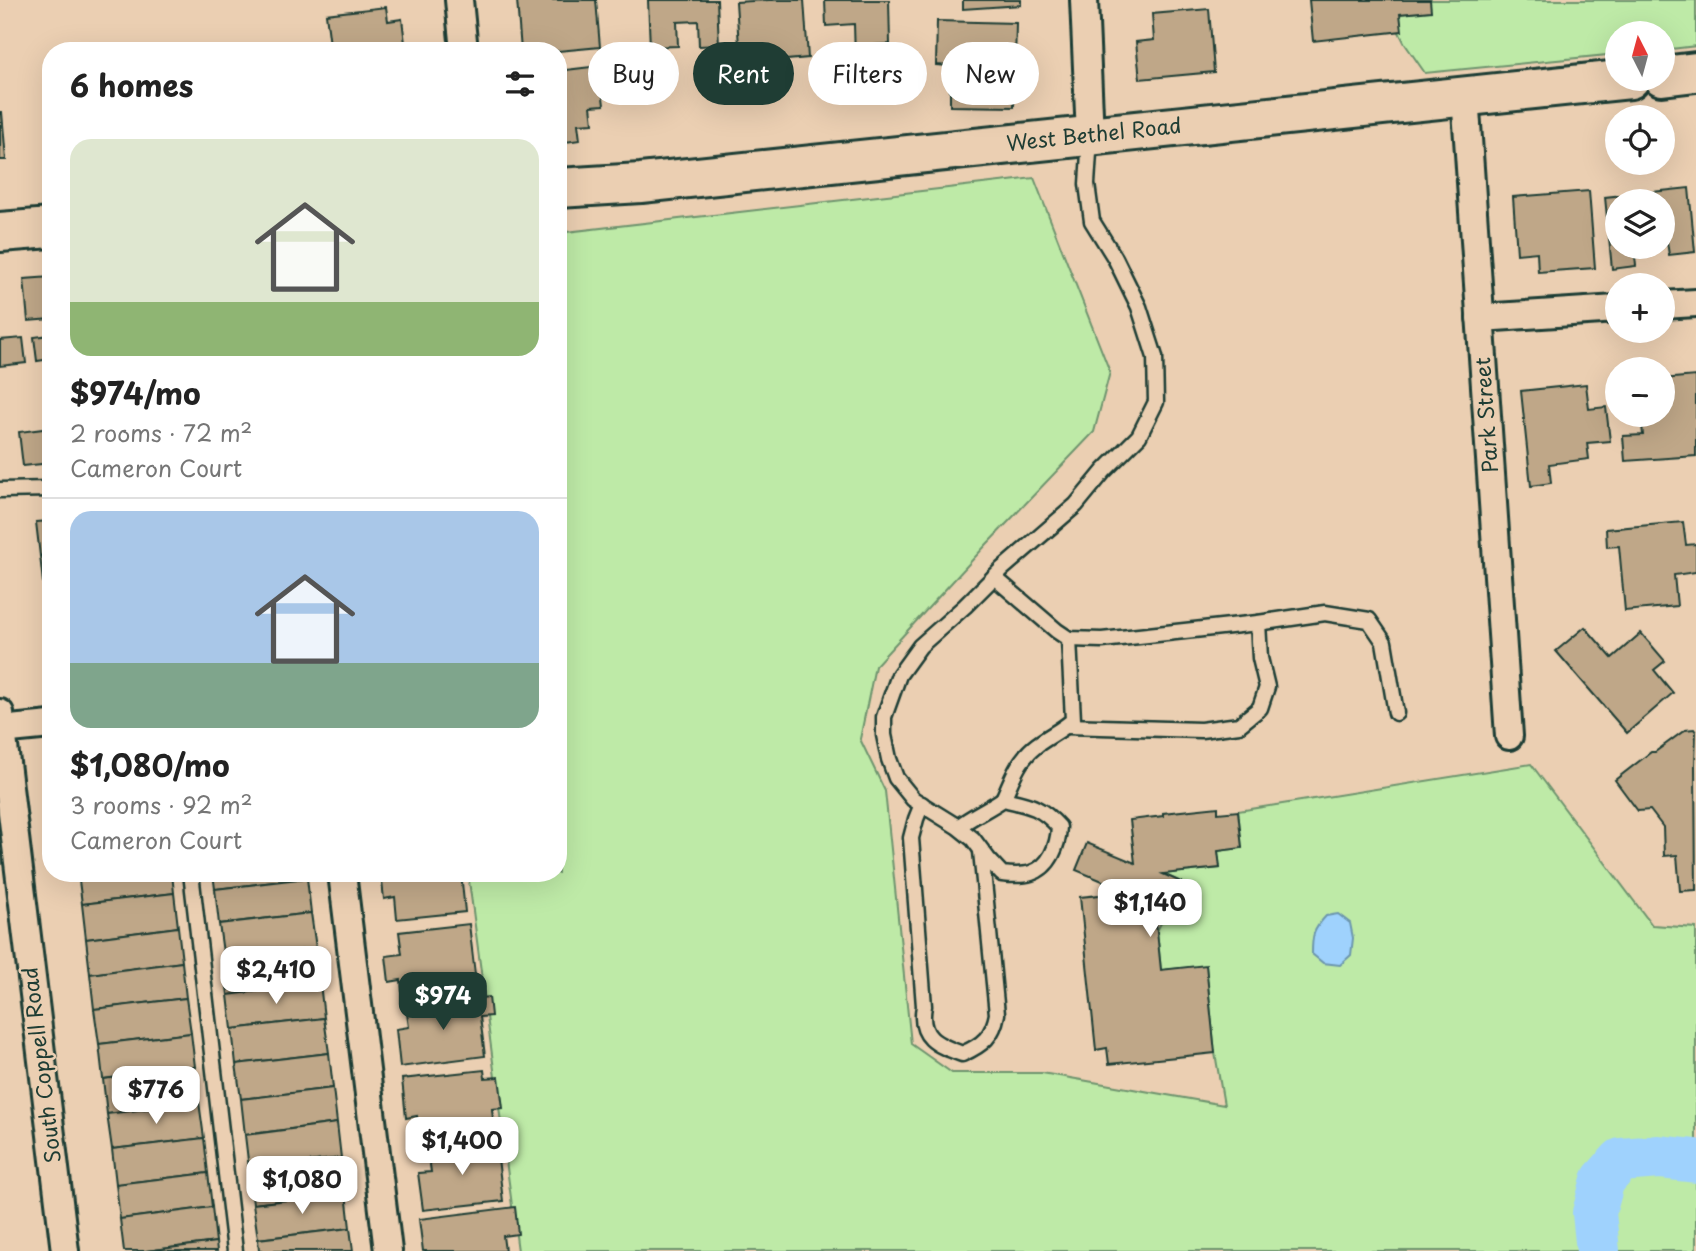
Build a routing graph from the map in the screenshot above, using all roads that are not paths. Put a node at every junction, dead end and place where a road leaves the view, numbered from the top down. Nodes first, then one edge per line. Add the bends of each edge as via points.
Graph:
1 (459, 0) edge
2 (1084, 0) edge
3 (463, 42) edge
4 (1696, 72) edge
5 (1675, 74) edge
6 (1605, 81) edge
7 (1465, 95) junction
8 (1090, 136) junction
9 (567, 187) edge
10 (42, 229) edge
11 (0, 232) edge
12 (1696, 303) edge
13 (1675, 304) edge
14 (1605, 310) edge
15 (1480, 318) junction
16 (42, 489) edge
17 (0, 490) edge
18 (994, 576) junction
19 (1258, 623) junction
20 (1069, 639) junction
21 (1396, 713) dead end
22 (1, 724) edge
23 (42, 725) edge
24 (1067, 726) junction
25 (1509, 736) dead end
26 (1003, 799) junction
27 (922, 804) junction
28 (958, 827) junction
29 (981, 850) junction
30 (192, 882) edge
31 (342, 882) edge
32 (65, 1251) edge
33 (235, 1251) edge
34 (388, 1251) edge

1 - 3 street
2 - 8 street
4 - 5 main road
6 - 7 main road, West Bethel Road
7 - 8 main road, West Bethel Road
7 - 15 street, Park Street
8 - 9 main road, West Bethel Road
8 - 18 lane via 1087,184 1092,220 1139,307 1155,357 1156,402 1139,436 1076,505
10 - 11 main road
12 - 13 street
14 - 15 street
15 - 25 street, Park Street
16 - 17 lane
18 - 20 lane
18 - 27 lane via 920,646 899,675 889,700 884,717 889,759 896,778
19 - 20 lane via 1102,640
19 - 21 lane via 1325,613 1369,620 1384,642
19 - 24 lane via 1267,687 1260,708 1239,725 1202,730
20 - 24 lane via 1073,720
22 - 23 street
22 - 32 street, South Coppell Road
24 - 26 lane via 1024,758
26 - 28 lane
26 - 29 lane via 1035,807 1059,827 1050,860 1032,873 1002,874
27 - 28 lane
27 - 29 lane via 911,838 922,1019 929,1037 962,1054 987,1038 997,1013
28 - 29 lane
30 - 33 lane
31 - 34 street

